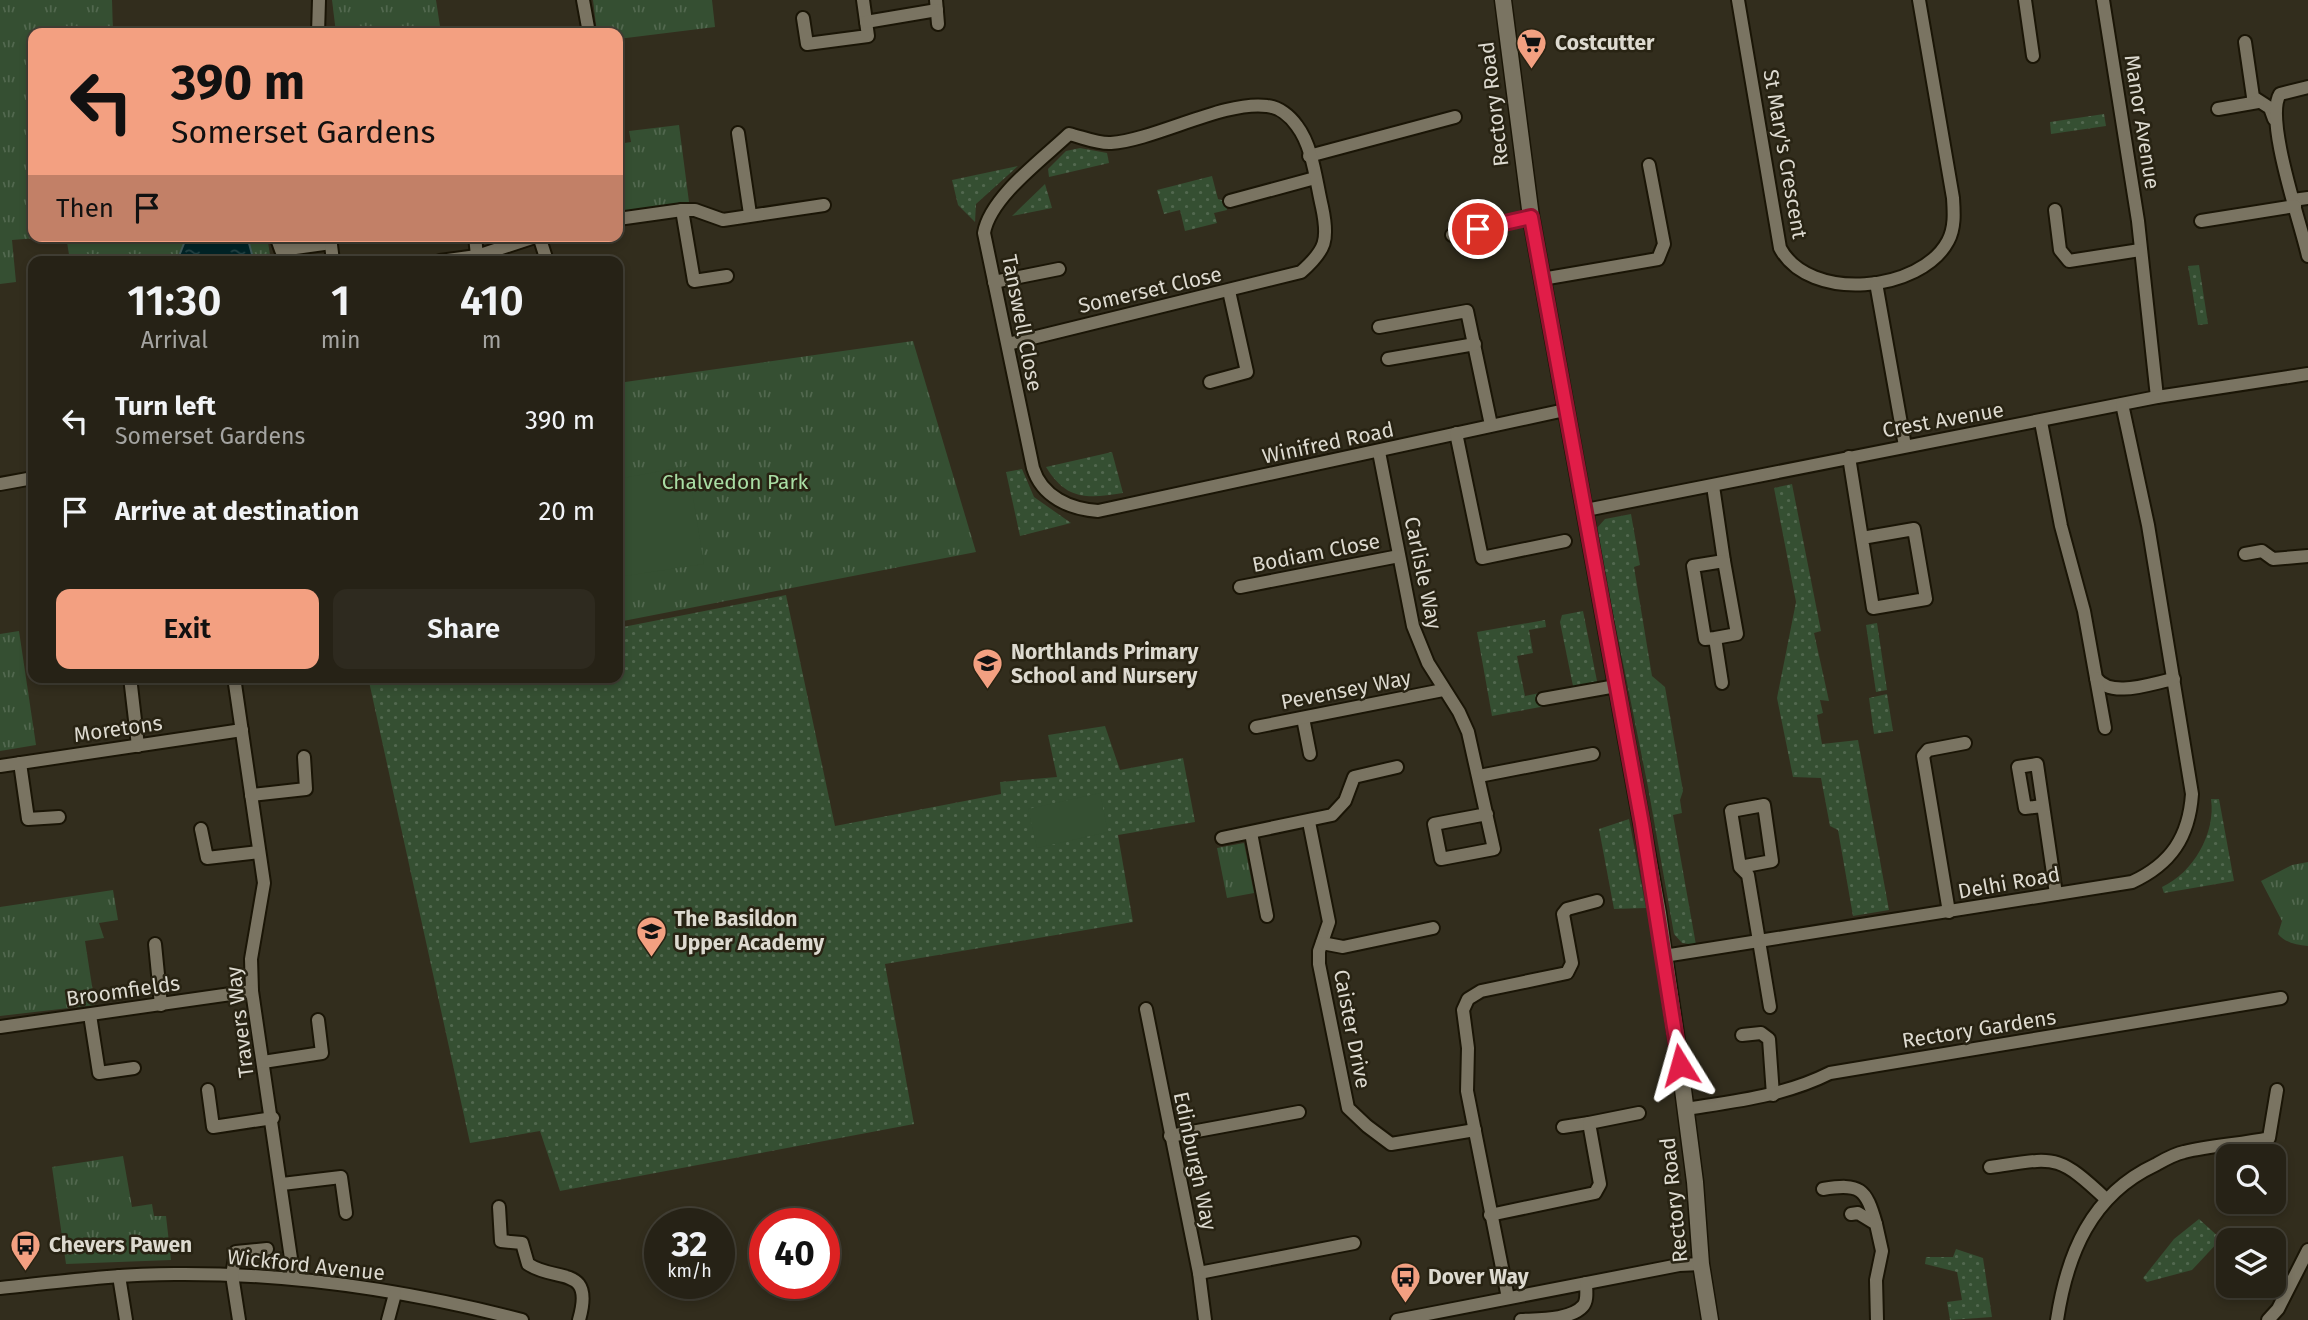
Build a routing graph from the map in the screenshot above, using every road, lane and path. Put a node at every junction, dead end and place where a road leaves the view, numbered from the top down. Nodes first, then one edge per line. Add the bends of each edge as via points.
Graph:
1 (319, 0) edge
2 (583, 0) edge
3 (863, 0) edge
4 (1503, 0) edge
5 (1738, 0) edge
6 (1919, 0) edge
7 (2025, 0) edge
8 (2104, 0) edge
9 (937, 11) edge
10 (803, 18) dead end
11 (866, 22) junction
12 (317, 28) edge
13 (588, 28) edge
14 (2245, 42) dead end
15 (2033, 57) dead end
16 (2308, 87) edge
17 (2258, 102) junction
18 (2218, 108) dead end
19 (1455, 117) dead end
20 (2276, 124) junction
21 (738, 132) dead end
22 (1309, 156) junction
23 (1649, 166) dead end
24 (1315, 178) junction
25 (2308, 198) edge
26 (1230, 201) dead end
27 (2294, 203) junction
28 (824, 205) dead end
29 (682, 210) junction
30 (2055, 210) dead end
31 (750, 215) junction
32 (1531, 217) junction
33 (623, 218) edge
34 (2201, 221) dead end
35 (1452, 235) dead end
36 (277, 242) edge
37 (320, 242) edge
38 (476, 242) edge
39 (520, 242) edge
40 (2140, 250) junction
41 (477, 256) joint
42 (2308, 256) edge
43 (1059, 269) dead end
44 (727, 276) dead end
45 (1542, 279) junction
46 (994, 282) junction
47 (1876, 283) junction
48 (1229, 291) junction
49 (1379, 327) dead end
50 (1008, 344) junction
51 (1475, 344) junction
52 (1388, 359) dead end
53 (2308, 374) edge
54 (1210, 382) dead end
55 (2157, 397) junction
56 (2122, 404) junction
57 (1564, 410) junction
58 (2041, 422) junction
59 (1491, 425) junction
60 (1456, 433) junction
61 (1905, 446) junction
62 (1379, 452) junction
63 (1849, 457) junction
64 (28, 479) edge
65 (0, 484) edge
66 (1713, 486) junction
67 (1586, 510) junction
68 (1098, 511) joint
69 (1862, 538) junction
70 (1565, 541) dead end
71 (2245, 554) dead end
72 (1399, 556) junction
73 (2308, 556) edge
74 (1724, 561) junction
75 (1240, 587) dead end
76 (1715, 638) junction
77 (2096, 678) junction
78 (2174, 679) junction
79 (131, 683) edge
80 (235, 683) edge
81 (1722, 683) dead end
82 (1616, 686) junction
83 (1443, 690) junction
84 (1544, 699) dead end
85 (1303, 718) junction
86 (1256, 727) dead end
87 (2105, 728) dead end
88 (242, 730) junction
89 (1965, 743) dead end
90 (138, 746) junction
91 (1310, 754) dead end
92 (1593, 754) dead end
93 (304, 757) dead end
94 (20, 763) junction
95 (0, 766) edge
96 (1397, 767) dead end
97 (1479, 776) junction
98 (251, 796) junction
99 (2043, 806) dead end
100 (1487, 814) junction
101 (59, 817) dead end
102 (1309, 822) junction
103 (201, 829) dead end
104 (1251, 833) junction
105 (1222, 838) dead end
106 (259, 852) junction
107 (1740, 867) junction
108 (2056, 894) junction
109 (1597, 901) dead end
110 (1949, 912) junction
111 (1267, 916) dead end
112 (1433, 928) dead end
113 (1758, 940) junction
114 (1322, 943) junction
115 (155, 944) dead end
116 (1664, 956) junction
117 (252, 991) junction
118 (2281, 998) dead end
119 (161, 1005) junction
120 (1770, 1007) dead end
121 (1146, 1009) dead end
122 (90, 1015) junction
123 (318, 1020) dead end
124 (0, 1027) edge
125 (1742, 1035) dead end
126 (264, 1062) junction
127 (134, 1068) dead end
128 (208, 1090) dead end
129 (2277, 1090) dead end
130 (1773, 1095) junction
131 (1686, 1109) junction
132 (1299, 1112) dead end
133 (1639, 1113) dead end
134 (273, 1118) junction
135 (1589, 1123) junction
136 (1563, 1127) dead end
137 (1475, 1130) junction
138 (1170, 1136) junction
139 (1990, 1167) dead end
140 (282, 1184) junction
141 (1823, 1189) dead end
142 (2106, 1199) junction
143 (499, 1207) dead end
144 (346, 1213) dead end
145 (1851, 1214) dead end
146 (1490, 1215) junction
147 (1876, 1224) junction
148 (1354, 1243) dead end
149 (267, 1249) dead end
150 (2308, 1250) edge
151 (1701, 1264) junction
152 (1199, 1273) junction
153 (232, 1275) junction
154 (118, 1276) junction
155 (294, 1279) junction
156 (1586, 1283) junction
157 (0, 1288) edge
158 (395, 1294) junction
159 (1508, 1298) junction
160 (1561, 1318) edge
161 (126, 1320) edge
162 (239, 1320) edge
163 (388, 1320) edge
164 (518, 1320) edge
165 (579, 1320) edge
166 (1205, 1320) edge
167 (1397, 1320) edge
168 (1521, 1320) edge
169 (1710, 1320) edge
170 (1877, 1320) edge
171 (2057, 1320) edge
172 (2268, 1320) edge

1 - 12 street
2 - 13 street
3 - 11 street
4 - 32 street, Rectory Road
5 - 47 street, St Mary's Crescent via 1780,248 1794,268 1812,278 1838,285
6 - 47 street, St Mary's Crescent via 1954,222 1938,255 1912,271
7 - 15 street
8 - 40 street, Manor Avenue
9 - 11 street
10 - 11 street via 807,44 867,36
14 - 17 street via 2253,97
16 - 20 street via 2280,94
17 - 18 street
17 - 20 street via 2270,108
19 - 22 street
20 - 27 street
21 - 31 street
22 - 24 street
22 - 46 street, Tanswell Close via 1296,124 1287,114 1267,106 1241,108 1112,143 1069,134 1003,197 985,223
23 - 45 street via 1664,244 1658,259
24 - 26 street
24 - 48 street, Somerset Close via 1325,222 1320,256 1301,272
25 - 27 street
27 - 34 street
27 - 42 street
28 - 31 street
29 - 31 street via 719,220
29 - 33 street
29 - 44 street via 694,281
30 - 40 street via 2060,250 2069,261
32 - 35 street
32 - 45 street, Rectory Road
36 - 37 street via 282,250
38 - 41 street
39 - 41 street
40 - 55 street, Manor Avenue
43 - 46 street
45 - 57 street, Rectory Road
46 - 50 street, Tanswell Close
47 - 61 street
48 - 50 street, Somerset Close
48 - 54 street via 1247,372
49 - 51 street via 1468,311
50 - 68 street, Tanswell Close via 1035,476 1063,503
51 - 52 street
51 - 59 street
53 - 55 street, Crest Avenue
55 - 56 street, Crest Avenue
56 - 58 street, Crest Avenue
56 - 78 street, Delhi Road
57 - 59 street, Winifred Road
57 - 67 street, Rectory Road
58 - 61 street, Crest Avenue
58 - 77 street
59 - 60 street, Winifred Road
60 - 62 street, Winifred Road
60 - 70 street via 1482,558
61 - 63 street, Crest Avenue
62 - 68 street, Winifred Road
62 - 72 street, Carlisle Way
63 - 66 street, Crest Avenue
63 - 69 street
64 - 65 street
66 - 67 street, Crest Avenue
66 - 74 street
67 - 82 street, Rectory Road
69 - 69 street via 1914,529 1926,599 1873,608
71 - 73 street via 2262,551 2273,559
72 - 75 street, Bodiam Close
72 - 83 street, Carlisle Way via 1413,626
74 - 76 street via 1737,634
74 - 76 street via 1693,566 1705,639
76 - 81 street
77 - 78 street via 2114,689
77 - 87 street
78 - 108 street, Delhi Road via 2192,794 2189,825 2182,839 2160,867 2132,882
79 - 90 street
80 - 88 street, Travers Way
82 - 84 street
82 - 116 street, Rectory Road
83 - 85 street, Pevensey Way
83 - 97 street, Carlisle Way via 1464,723
85 - 86 street, Pevensey Way
85 - 91 street
88 - 90 street, Moretons
88 - 98 street, Travers Way
89 - 110 street via 1928,750 1923,756
90 - 94 street, Moretons
92 - 97 street
93 - 98 street via 306,789
94 - 95 street, Moretons
94 - 101 street via 28,819
96 - 102 street via 1353,777 1341,808
97 - 100 street, Carlisle Way
98 - 106 street, Travers Way
99 - 108 street
100 - 100 street, Carlisle Way via 1494,849 1441,859 1434,824
102 - 104 street
102 - 114 street, Caister Drive via 1329,922
103 - 106 street via 207,858
104 - 105 street
104 - 111 street
106 - 117 street, Travers Way via 264,883 251,960
107 - 107 street via 1773,861 1764,805 1731,811
107 - 113 street via 1748,875
108 - 110 street, Delhi Road
109 - 137 street via 1566,909 1563,914 1572,963 1567,973 1488,989 1465,1004 1467,1091
110 - 113 street, Delhi Road
112 - 114 street, Caister Drive via 1343,947
113 - 116 street, Delhi Road
113 - 120 street
114 - 137 street, Caister Drive via 1319,964 1350,1111 1391,1144
115 - 119 street
116 - 131 street, Rectory Road
117 - 119 street, Broomfields
117 - 126 street, Travers Way
118 - 130 street, Rectory Gardens via 1830,1073
119 - 122 street, Broomfields
121 - 138 street, Edinburgh Way
122 - 124 street, Broomfields
122 - 127 street via 99,1073
123 - 126 street via 323,1054
125 - 130 street via 1761,1033 1769,1039
126 - 134 street, Travers Way
128 - 134 street via 213,1126
129 - 142 street via 2269,1138 2182,1152 2139,1172
130 - 131 street, Rectory Gardens
131 - 151 street, Rectory Road
132 - 138 street
133 - 135 street
134 - 140 street, Travers Way
135 - 136 street
135 - 146 street via 1599,1189 1589,1195
137 - 146 street
138 - 152 street, Edinburgh Way
139 - 142 street via 2051,1158 2076,1170
140 - 144 street via 341,1177
140 - 155 street, Travers Way
141 - 147 street via 1847,1185 1859,1189 1869,1198
142 - 171 street via 2081,1233 2063,1279
143 - 165 street via 501,1241 522,1242 528,1264 568,1275 578,1283 583,1306
145 - 147 street via 1858,1213
146 - 159 street
147 - 170 street via 1882,1251 1876,1280
148 - 152 street
149 - 153 street via 236,1252
150 - 172 street
151 - 156 street
151 - 169 street, Rectory Road
152 - 166 street, Edinburgh Way
153 - 154 street, Wickford Avenue
153 - 155 street, Wickford Avenue
153 - 162 street
154 - 157 street, Wickford Avenue
154 - 161 street
155 - 158 street, Wickford Avenue
156 - 159 street
156 - 160 street via 1584,1305
158 - 163 street
158 - 164 street, Wickford Avenue
159 - 167 street
160 - 168 street

